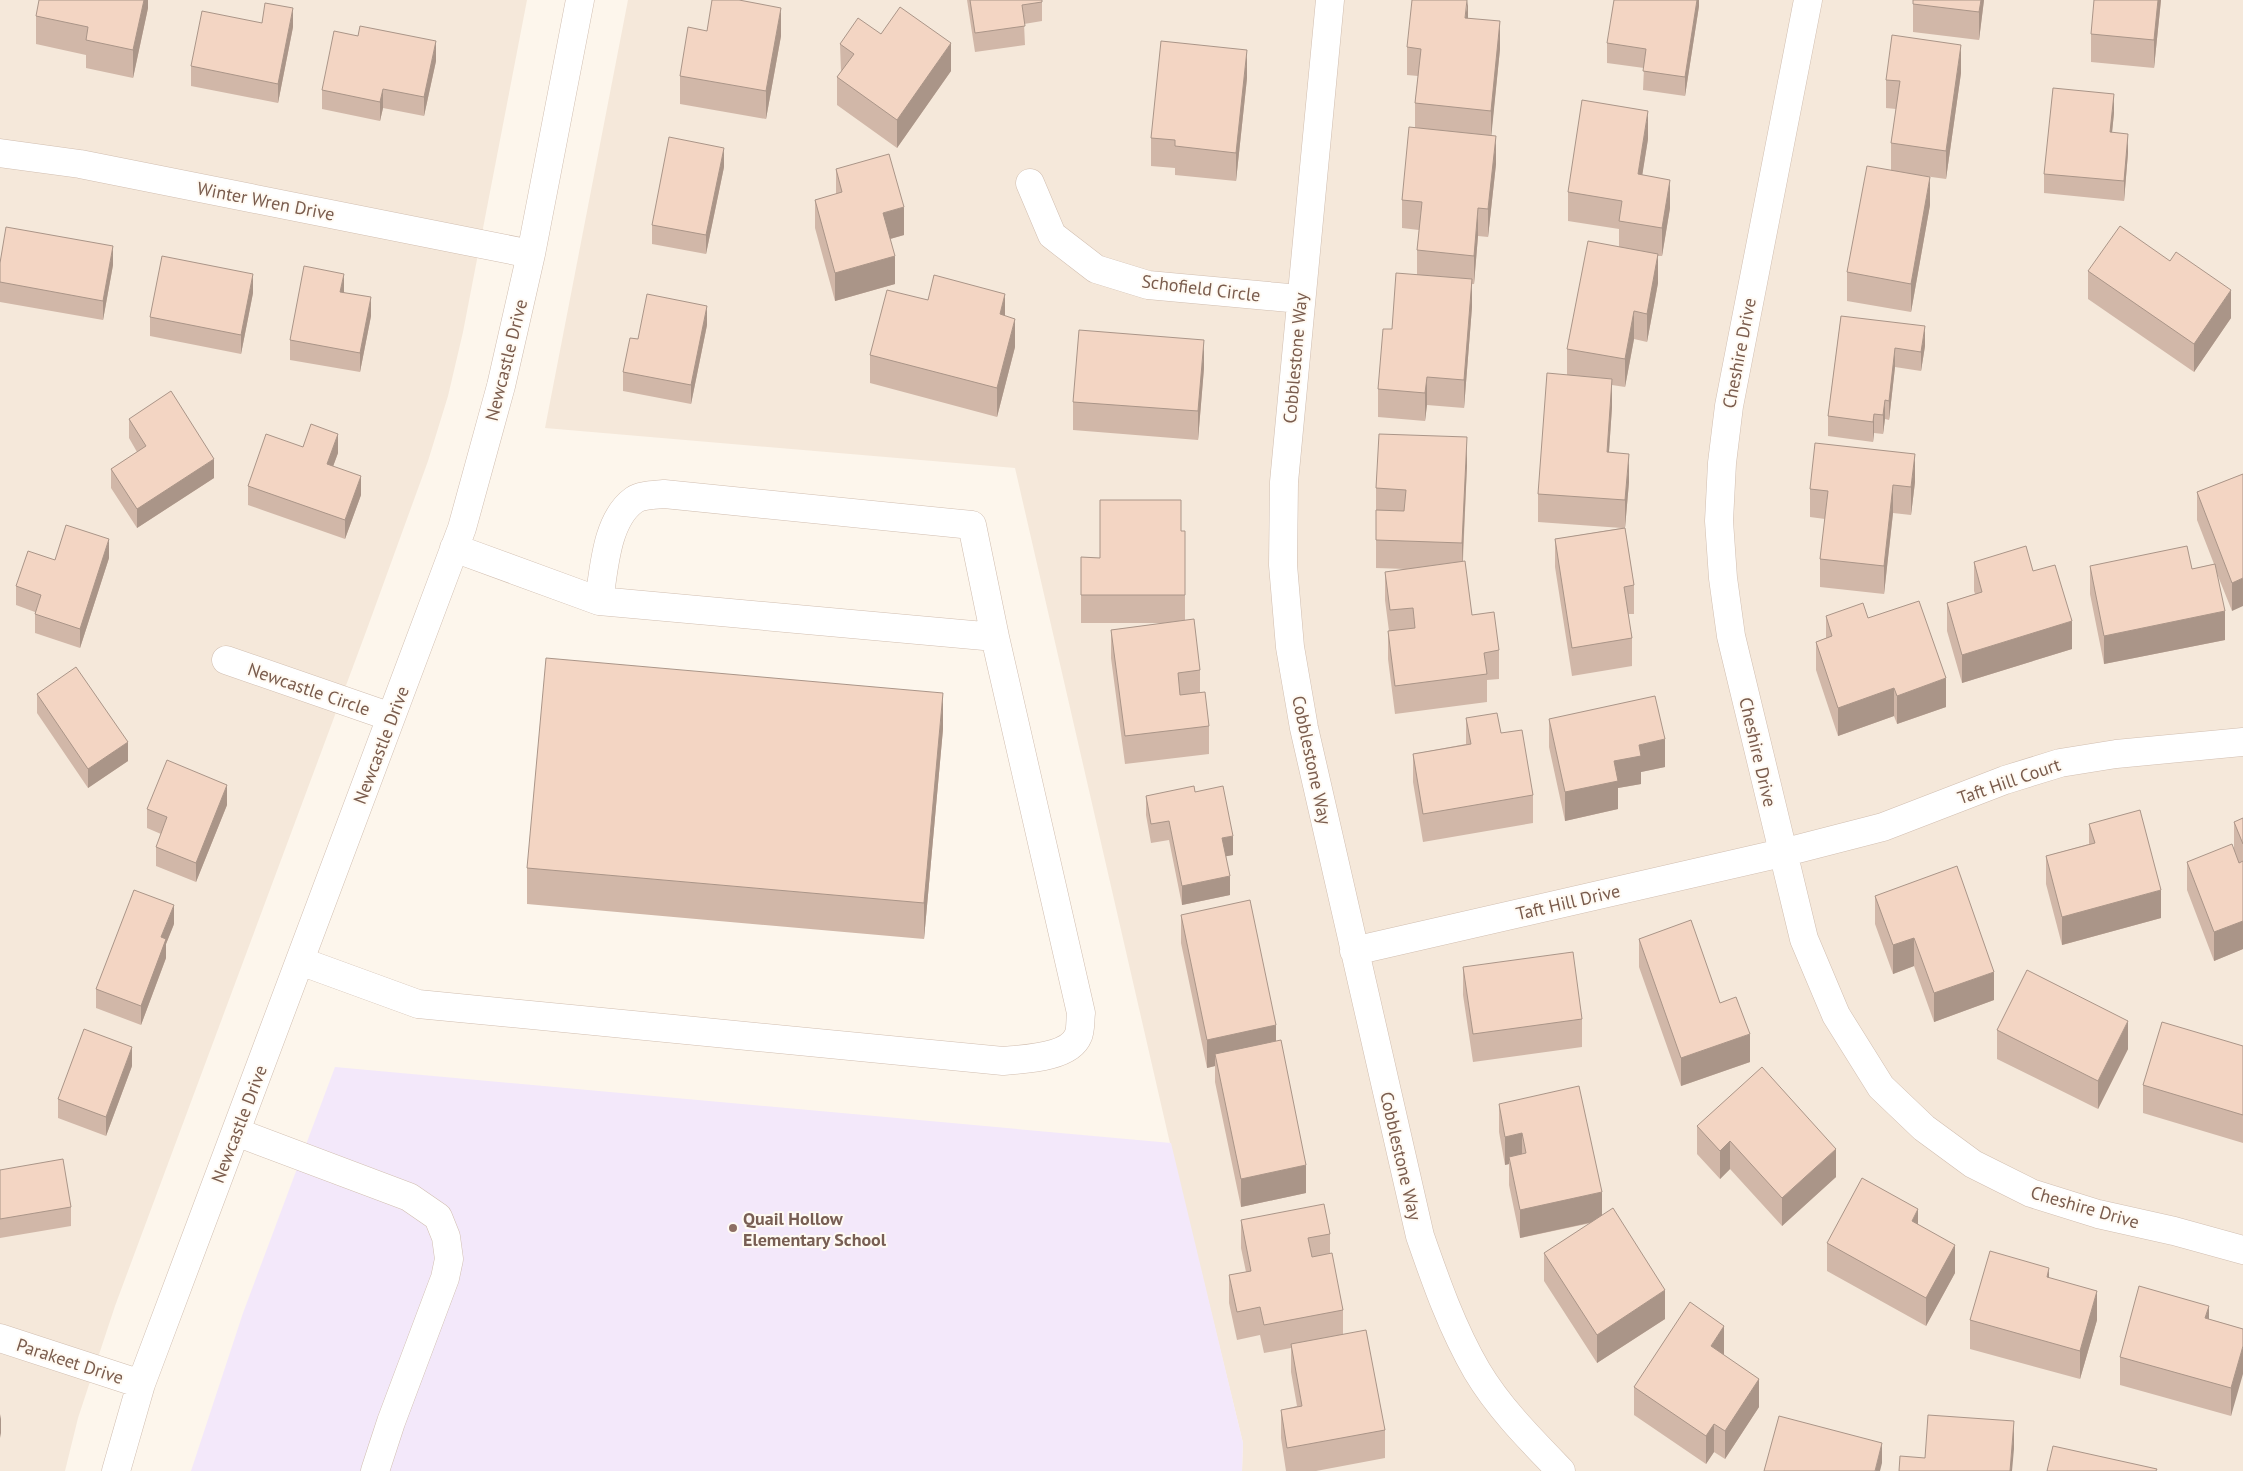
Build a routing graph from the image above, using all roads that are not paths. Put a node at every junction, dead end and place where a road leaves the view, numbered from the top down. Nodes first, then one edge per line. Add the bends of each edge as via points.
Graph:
1 (580, 0) edge
2 (1330, 0) edge
3 (1808, 0) edge
4 (0, 153) edge
5 (1030, 183) dead end
6 (531, 254) junction
7 (1300, 299) junction
8 (454, 548) junction
9 (599, 601) junction
10 (995, 637) junction
11 (226, 660) dead end
12 (391, 718) junction
13 (2243, 742) edge
14 (1782, 853) junction
15 (1354, 950) junction
16 (300, 961) junction
17 (236, 1132) junction
18 (2243, 1250) edge
19 (0, 1338) edge
20 (141, 1384) junction
21 (116, 1471) edge
22 (375, 1471) edge
23 (1561, 1471) edge

1 - 6 street, Newcastle Drive
2 - 7 street, Cobblestone Way
3 - 14 street, Cheshire Drive via 1728,406 1719,521 1731,636
4 - 6 street, Winter Wren Drive via 80,164
5 - 7 street, Schofield Circle via 1052,235 1096,269 1148,285
6 - 8 street, Newcastle Drive via 501,386
7 - 15 street, Cobblestone Way via 1284,482 1284,565 1290,647 1304,728
8 - 9 street
8 - 12 street, Newcastle Drive
9 - 10 street
9 - 10 street via 607,545 620,514 635,499 664,494 972,525
10 - 16 street via 1081,1013 1078,1037 1067,1048 1038,1058 1003,1061 418,1004
11 - 12 street, Newcastle Circle
12 - 16 street, Newcastle Drive
13 - 14 street, Taft Hill Court via 2116,754 2060,763 2004,780 1883,827
14 - 15 street, Taft Hill Drive
14 - 18 street, Cheshire Drive via 1804,939 1836,1015 1881,1086 1924,1128 1974,1164 2031,1194
15 - 23 street, Cobblestone Way via 1420,1236 1445,1306 1477,1372 1519,1427
16 - 17 street, Newcastle Drive
17 - 20 street, Newcastle Drive
17 - 22 street via 409,1196 438,1217 446,1237 449,1259 445,1278
19 - 20 street, Parakeet Drive
20 - 21 street, Newcastle Drive

